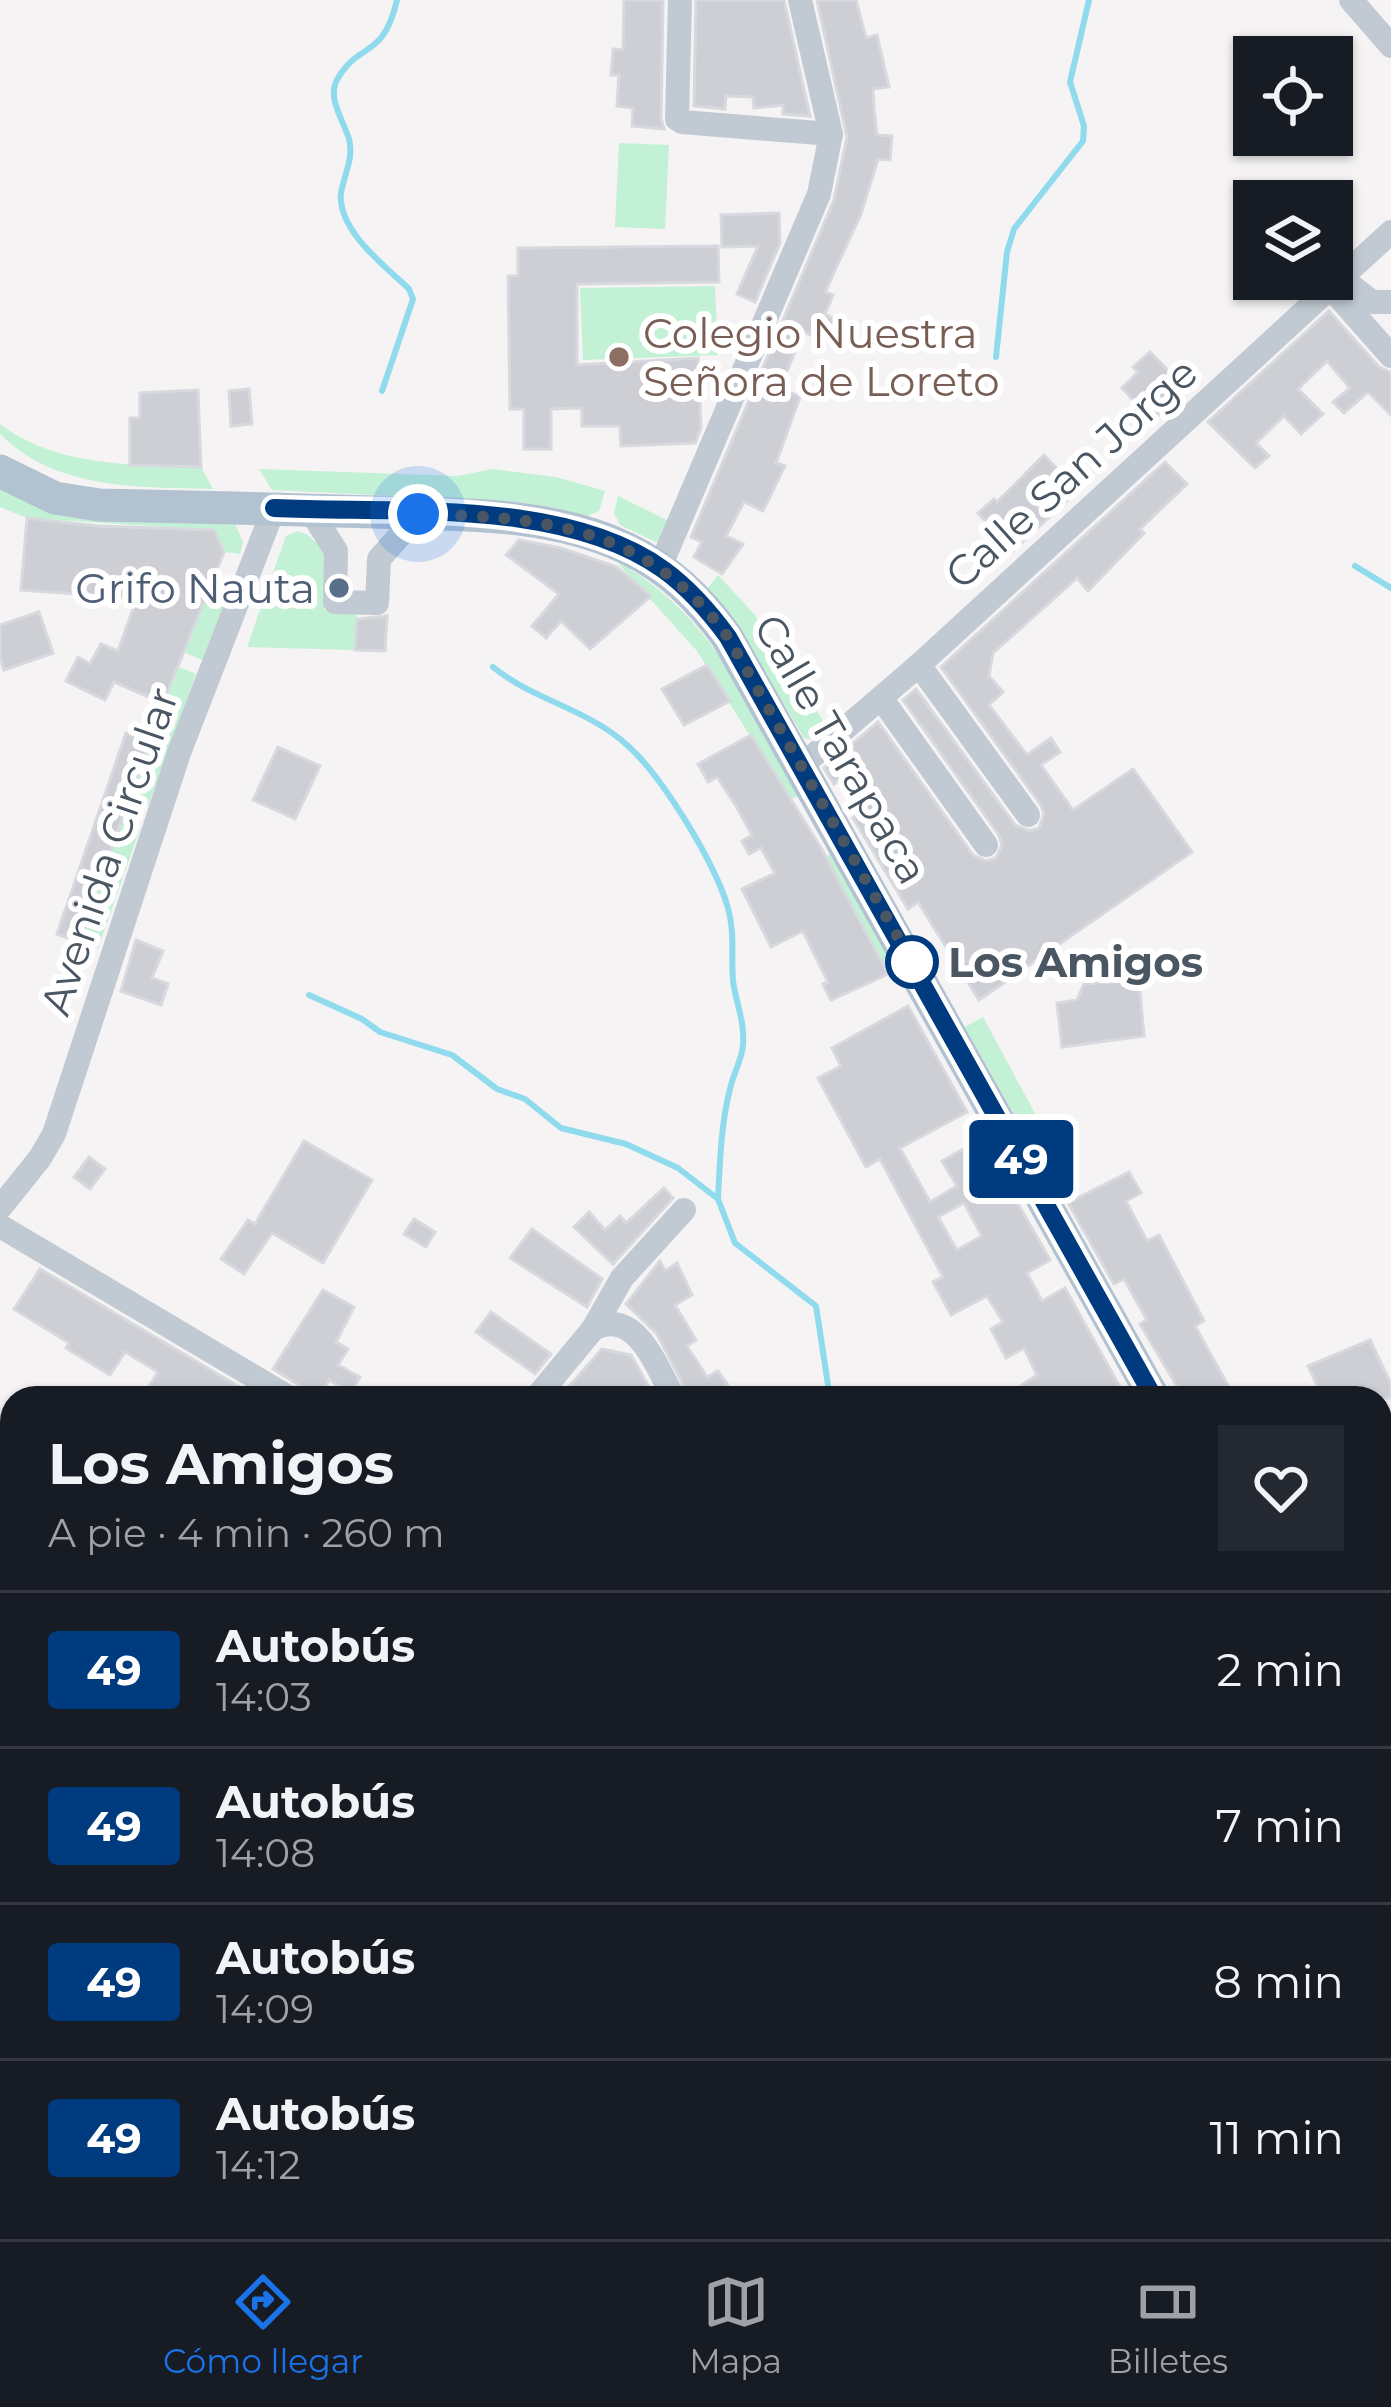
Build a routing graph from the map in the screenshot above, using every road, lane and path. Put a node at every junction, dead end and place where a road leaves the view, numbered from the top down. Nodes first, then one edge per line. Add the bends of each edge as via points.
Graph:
1 (680, 0) edge
2 (800, 0) edge
3 (1351, 0) edge
4 (1391, 46) edge
5 (831, 134) junction
6 (1391, 232) edge
7 (1353, 267) edge
8 (1353, 292) edge
9 (1317, 300) edge
10 (1349, 300) edge
11 (1391, 302) edge
12 (1391, 356) edge
13 (0, 471) edge
14 (274, 508) junction
15 (310, 510) junction
16 (418, 514) junction
17 (336, 551) junction
18 (385, 553) junction
19 (660, 567) junction
20 (919, 665) junction
21 (881, 698) junction
22 (800, 767) junction
23 (1028, 815) dead end
24 (986, 845) dead end
25 (0, 1208) edge
26 (684, 1210) dead end
27 (0, 1226) edge
28 (593, 1329) junction
29 (270, 1386) edge
30 (546, 1386) edge
31 (667, 1386) edge
32 (1147, 1386) edge

1 - 5 street via 677,119
2 - 5 street
3 - 4 street
5 - 19 street via 819,194
6 - 7 street, Calle San Jorge
8 - 11 street
9 - 20 street, Calle San Jorge
10 - 12 street
13 - 14 main road, Calle Tarapaca via 55,498 99,505
14 - 15 main road, Calle Tarapaca
14 - 25 street, Avenida Circular via 179,753 54,1133
15 - 16 main road, Calle Tarapaca
15 - 17 street
16 - 18 street
16 - 19 main road, Calle Tarapaca via 549,526 622,546
17 - 18 street
17 - 18 street via 335,602 377,603
19 - 22 main road, Calle Tarapaca via 728,637
20 - 21 street, Calle San Jorge
20 - 23 street
21 - 22 street, Calle San Jorge
21 - 24 street
22 - 32 main road, Calle Tarapaca
26 - 28 street via 622,1278
27 - 29 street
28 - 30 street
28 - 31 street via 614,1322 633,1329

